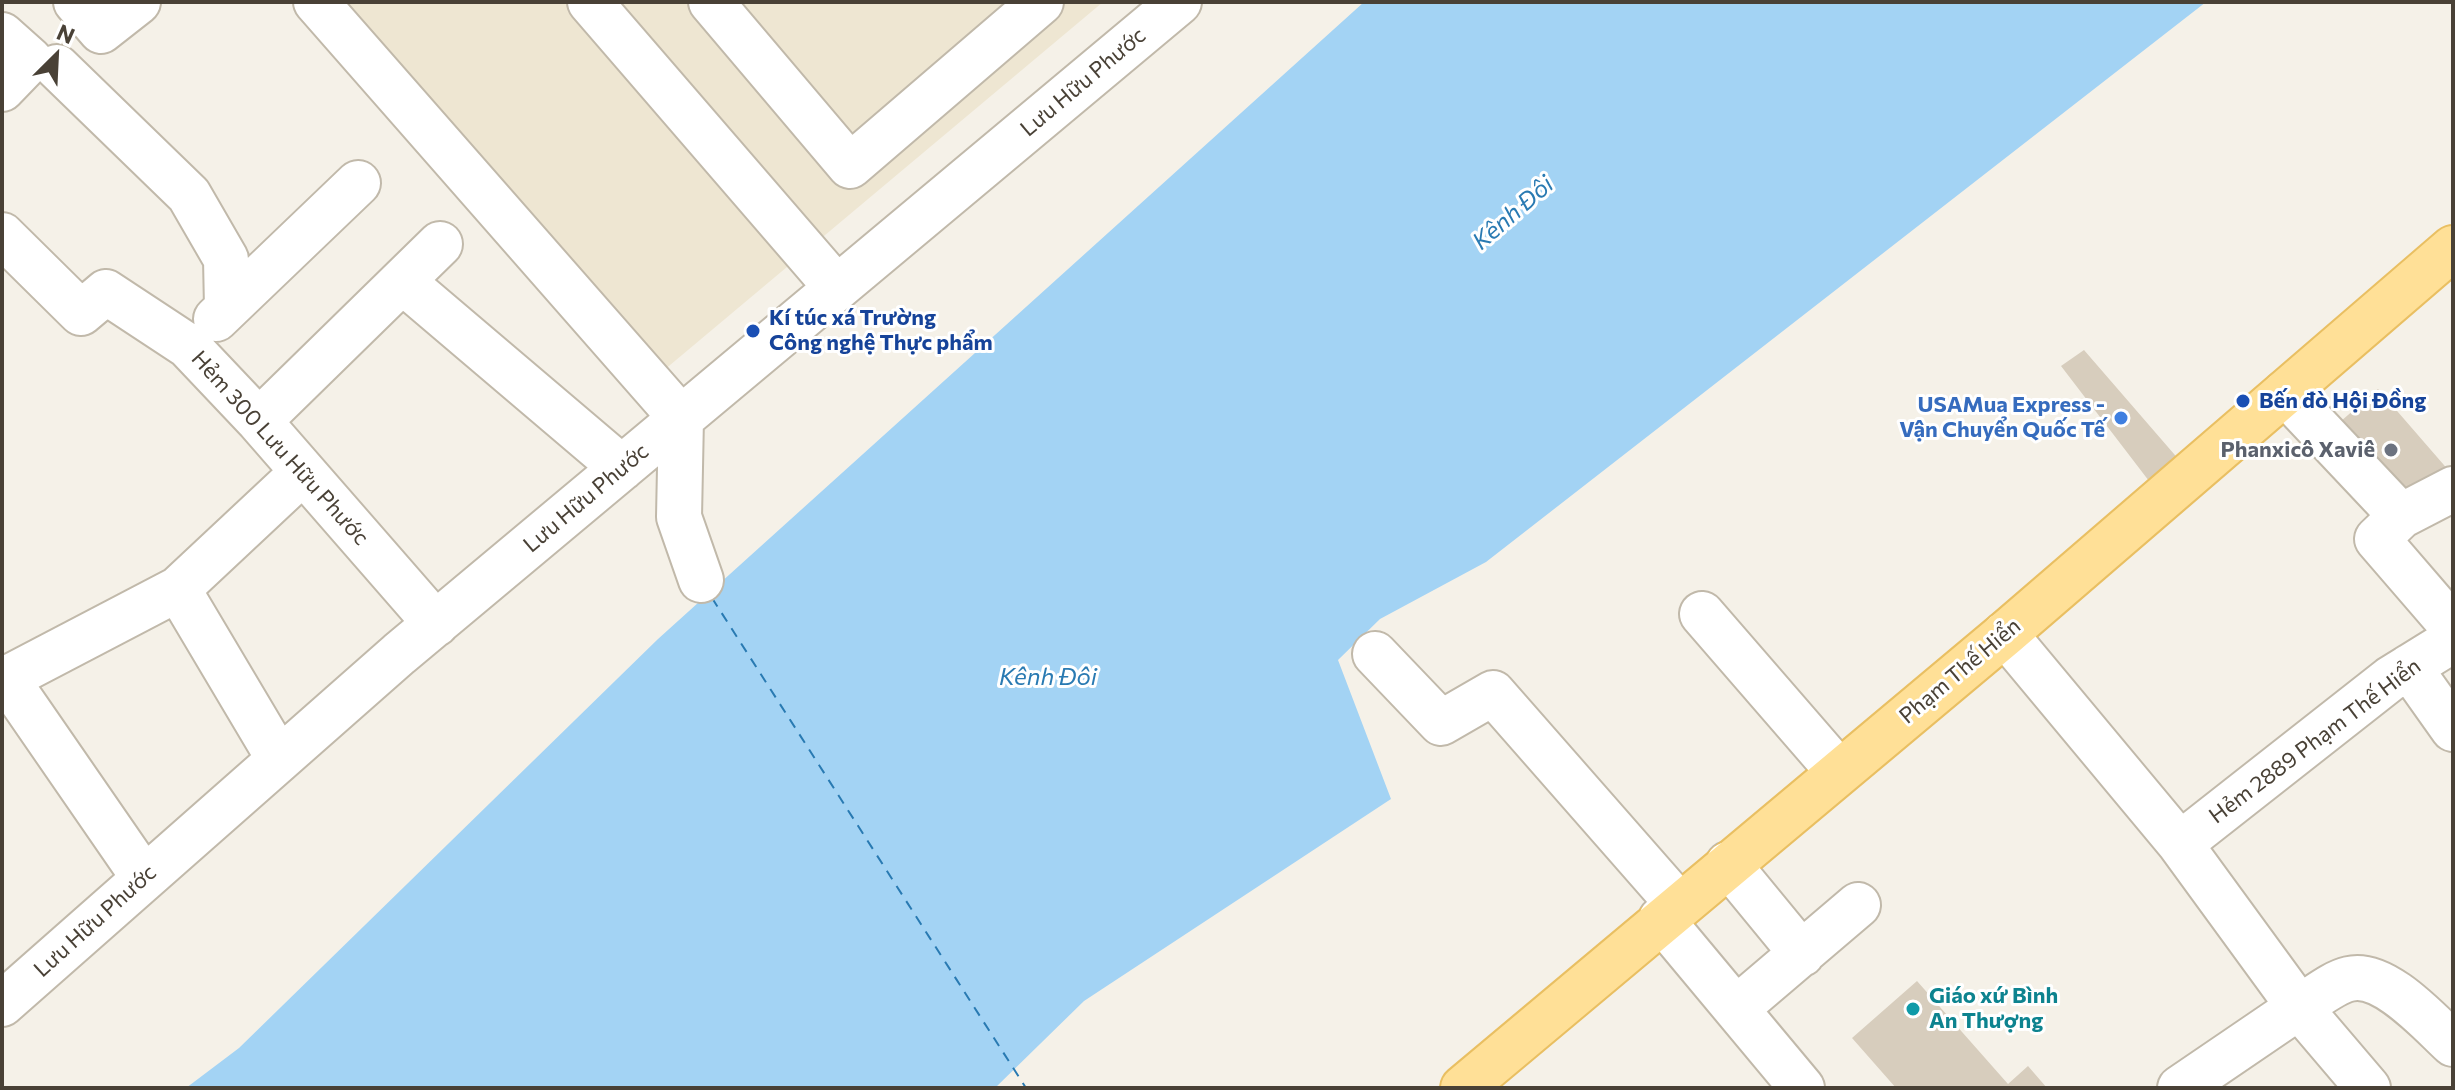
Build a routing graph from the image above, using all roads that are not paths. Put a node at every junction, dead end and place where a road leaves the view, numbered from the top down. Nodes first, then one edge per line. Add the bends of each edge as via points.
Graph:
1 (76, 2) edge
2 (138, 2) edge
3 (316, 2) edge
4 (590, 2) edge
5 (711, 2) edge
6 (1041, 2) edge
7 (1179, 2) edge
8 (2, 35) edge
9 (57, 67) dead end
10 (2, 89) edge
11 (358, 183) dead end
12 (2, 235) edge
13 (440, 244) dead end
14 (2453, 248) edge
15 (402, 281) junction
16 (837, 288) junction
17 (227, 308) junction
18 (188, 346) junction
19 (2285, 393) junction
20 (681, 418) junction
21 (259, 421) junction
22 (622, 468) junction
23 (303, 472) junction
24 (2453, 489) edge
25 (2401, 516) junction
26 (701, 580) dead end
27 (178, 589) junction
28 (1702, 614) dead end
29 (436, 624) junction
30 (2453, 627) edge
31 (2005, 634) junction
32 (2453, 640) edge
33 (1375, 654) dead end
34 (2409, 667) junction
35 (4, 679) edge
36 (2453, 729) edge
37 (279, 759) junction
38 (1839, 772) junction
39 (2180, 844) junction
40 (1728, 864) junction
41 (144, 878) junction
42 (1858, 905) dead end
43 (1670, 912) junction
44 (1802, 954) junction
45 (2, 1004) edge
46 (2299, 1007) junction
47 (1737, 1008) junction
48 (2453, 1044) edge
49 (1463, 1088) edge
50 (1802, 1088) edge
51 (2180, 1088) edge
52 (2368, 1088) edge

1 - 2 street via 101,31
3 - 20 street
4 - 16 street
5 - 6 street via 850,166
7 - 16 street, Lưu Hữu Phước
8 - 10 street via 30,60
9 - 17 street via 189,195 226,259
11 - 17 street
12 - 18 street, Hẻm 300 Lưu Hữu Phước via 81,313 106,292
13 - 15 street
14 - 19 main road, Phạm Thế Hiển
15 - 21 street
15 - 22 street
16 - 20 street, Lưu Hữu Phước
17 - 18 street
18 - 21 street, Hẻm 300 Lưu Hữu Phước
19 - 25 street
19 - 31 main road, Phạm Thế Hiển
20 - 22 street, Lưu Hữu Phước
20 - 26 street via 679,517
21 - 23 street, Hẻm 300 Lưu Hữu Phước
22 - 29 street, Lưu Hữu Phước
23 - 27 street
23 - 29 street, Hẻm 300 Lưu Hữu Phước
24 - 25 street
25 - 30 street via 2377,539
27 - 35 street
27 - 37 street
28 - 38 street
29 - 37 street, Lưu Hữu Phước
31 - 38 main road, Phạm Thế Hiển
31 - 39 street
32 - 34 street, Hẻm 2889 Phạm Thế Hiển
33 - 43 street via 1441,723 1493,693
34 - 36 street
34 - 39 street, Hẻm 2889 Phạm Thế Hiển
35 - 41 street
37 - 41 street, Lưu Hữu Phước
38 - 40 main road, Phạm Thế Hiển
39 - 46 street
40 - 43 main road, Phạm Thế Hiển
40 - 44 street
41 - 45 street, Lưu Hữu Phước
42 - 44 street
43 - 47 street
43 - 49 main road, Phạm Thế Hiển
44 - 47 street
46 - 48 street via 2350,979 2376,982 2402,997
46 - 51 street
46 - 52 street
47 - 50 street

